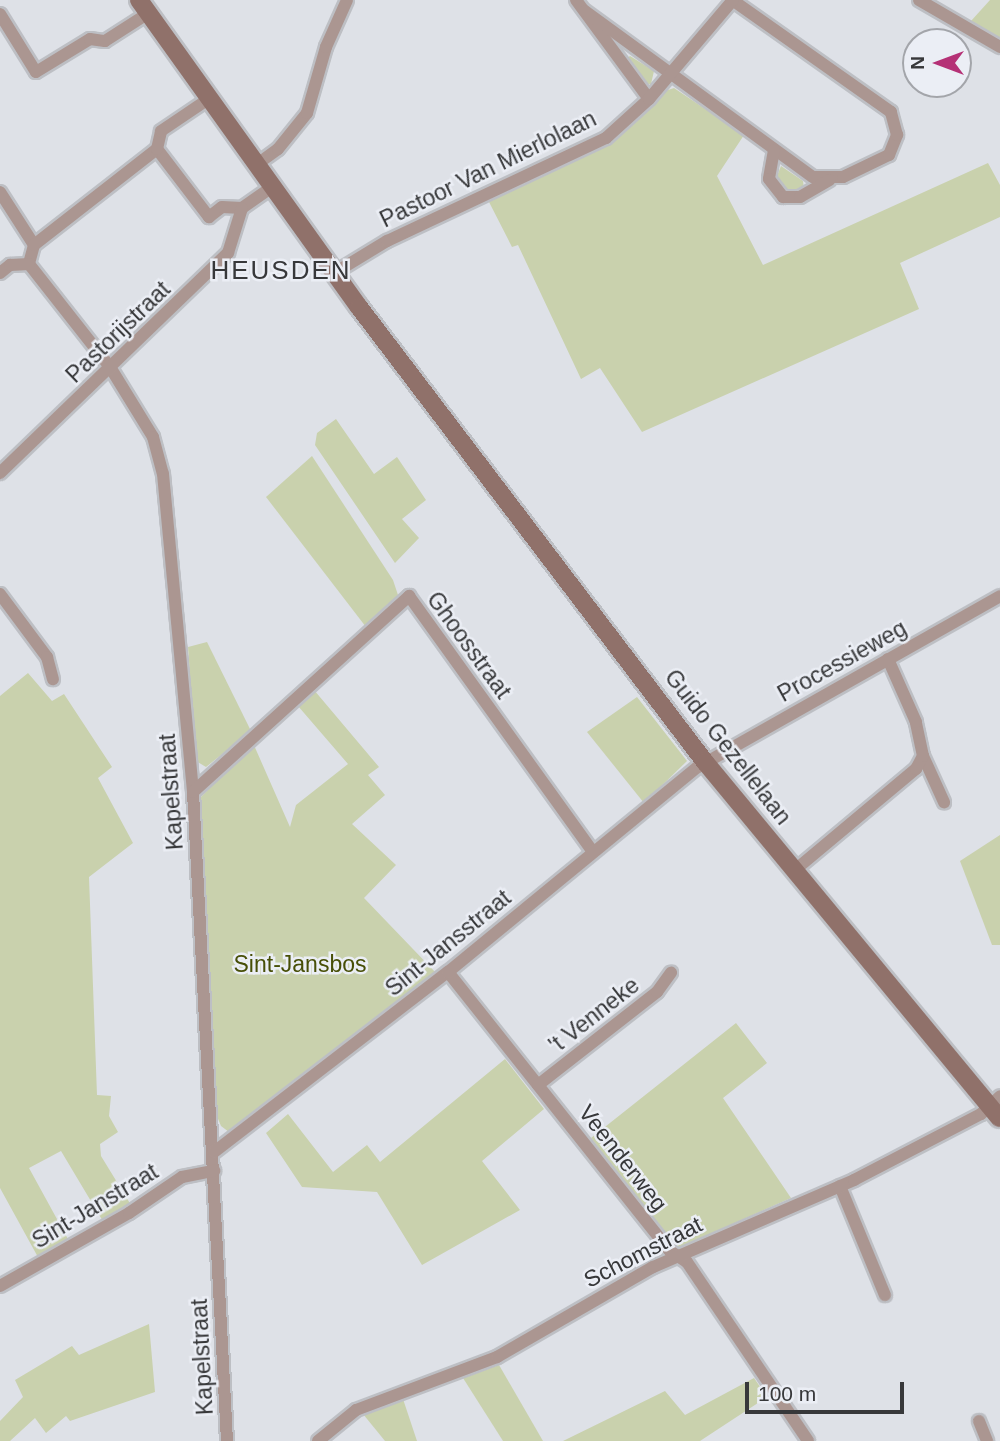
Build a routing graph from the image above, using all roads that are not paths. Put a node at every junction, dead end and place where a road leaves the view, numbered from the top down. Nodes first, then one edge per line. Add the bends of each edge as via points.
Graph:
1 (346, 0) edge
2 (576, 0) edge
3 (732, 0) edge
4 (919, 0) edge
5 (143, 9) edge
6 (584, 11) junction
7 (0, 14) edge
8 (1000, 47) edge
9 (669, 76) junction
10 (649, 99) junction
11 (207, 100) junction
12 (157, 149) junction
13 (774, 150) junction
14 (256, 165) junction
15 (830, 180) junction
16 (272, 187) junction
17 (0, 192) edge
18 (242, 208) junction
19 (34, 245) junction
20 (29, 264) junction
21 (0, 273) edge
22 (339, 275) junction
23 (110, 368) junction
24 (0, 473) edge
25 (1000, 596) edge
26 (3, 603) edge
27 (888, 659) junction
28 (53, 679) dead end
29 (923, 756) junction
30 (705, 762) junction
31 (193, 792) junction
32 (944, 802) dead end
33 (593, 852) junction
34 (795, 870) junction
35 (448, 972) junction
36 (671, 973) dead end
37 (538, 1085) junction
38 (997, 1106) edge
39 (214, 1152) junction
40 (214, 1171) junction
41 (840, 1186) junction
42 (677, 1255) junction
43 (0, 1286) edge
44 (885, 1295) dead end
45 (979, 1421) dead end
46 (227, 1441) edge
47 (318, 1441) edge
48 (808, 1441) edge
49 (987, 1441) edge

1 - 14 street via 326,47 307,113 278,149
2 - 6 street
3 - 9 street, Pastoor Van Mierlolaan
3 - 15 street via 891,113 897,135 889,155
4 - 8 street
5 - 7 street via 105,41 89,40 32,67
5 - 11 main road, Guido Gezellelaan
6 - 9 street
6 - 10 street
9 - 10 street, Pastoor Van Mierlolaan
9 - 13 street
10 - 22 street, Pastoor Van Mierlolaan via 599,142 387,241
11 - 12 street via 161,131
11 - 14 main road, Guido Gezellelaan
12 - 18 street via 209,217 222,207
12 - 19 street
13 - 15 street via 813,177
13 - 15 street via 769,179 783,197 795,199
14 - 16 main road, Guido Gezellelaan
16 - 18 street
16 - 22 main road, Guido Gezellelaan
17 - 19 street
18 - 23 street, Pastorijstraat via 228,253
19 - 20 street
20 - 21 street via 10,265
20 - 23 street, Kapelstraat
22 - 30 main road, Guido Gezellelaan
23 - 24 street, Pastorijstraat
23 - 31 street, Kapelstraat via 153,437 163,474
25 - 27 street, Processieweg
26 - 28 street via 47,657
27 - 29 street via 916,722
27 - 30 street, Processieweg
29 - 32 street
29 - 34 street via 916,769
30 - 33 street, Sint-Jansstraat
30 - 34 main road, Guido Gezellelaan
31 - 33 street, Ghoosstraat via 409,596
31 - 39 street, Kapelstraat
33 - 35 street, Sint-Jansstraat
34 - 38 main road, Guido Gezellelaan
35 - 37 street, Veenderweg
35 - 39 street, Sint-Jansstraat
36 - 37 street, 't Venneke via 657,992
37 - 42 street, Veenderweg
38 - 41 street, Schomstraat
39 - 40 street, Kapelstraat
40 - 43 street, Sint-Janstraat via 182,1177 139,1207
40 - 46 street, Kapelstraat
41 - 42 street, Schomstraat
41 - 44 street
42 - 47 street, Schomstraat via 497,1357 356,1410
42 - 48 street, Veenderweg via 687,1262
45 - 49 street

